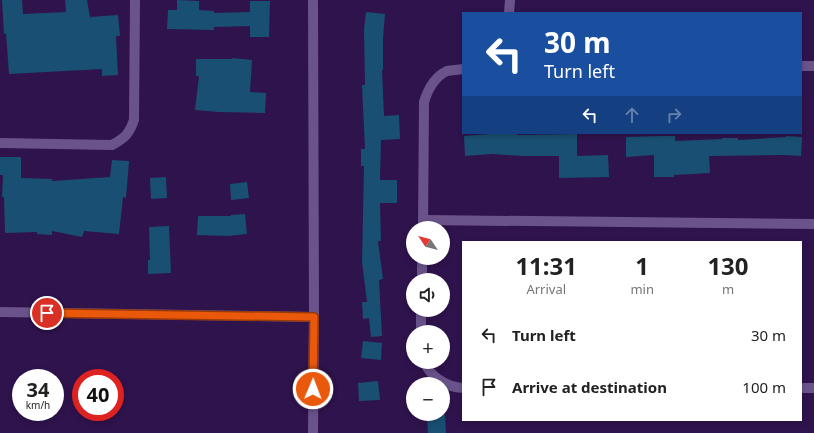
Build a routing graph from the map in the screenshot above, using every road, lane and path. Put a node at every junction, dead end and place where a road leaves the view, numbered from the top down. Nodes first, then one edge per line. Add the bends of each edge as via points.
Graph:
1 (135, 0) edge
2 (313, 0) edge
3 (510, 0) edge
4 (509, 12) edge
5 (802, 66) edge
6 (814, 66) edge
7 (462, 69) edge
8 (0, 144) edge
9 (423, 221) edge
10 (450, 224) edge
11 (814, 224) edge
12 (0, 312) edge
13 (314, 317) junction
14 (427, 369) edge
15 (462, 388) edge
16 (802, 388) edge
17 (814, 388) edge
18 (313, 433) edge

1 - 8 street via 134,120 131,130 124,138 112,145
2 - 13 street
3 - 4 street
5 - 6 street
7 - 9 street via 447,72 438,78 429,87 424,102
10 - 11 street
12 - 13 street
13 - 18 street
14 - 15 street via 441,382
16 - 17 street

